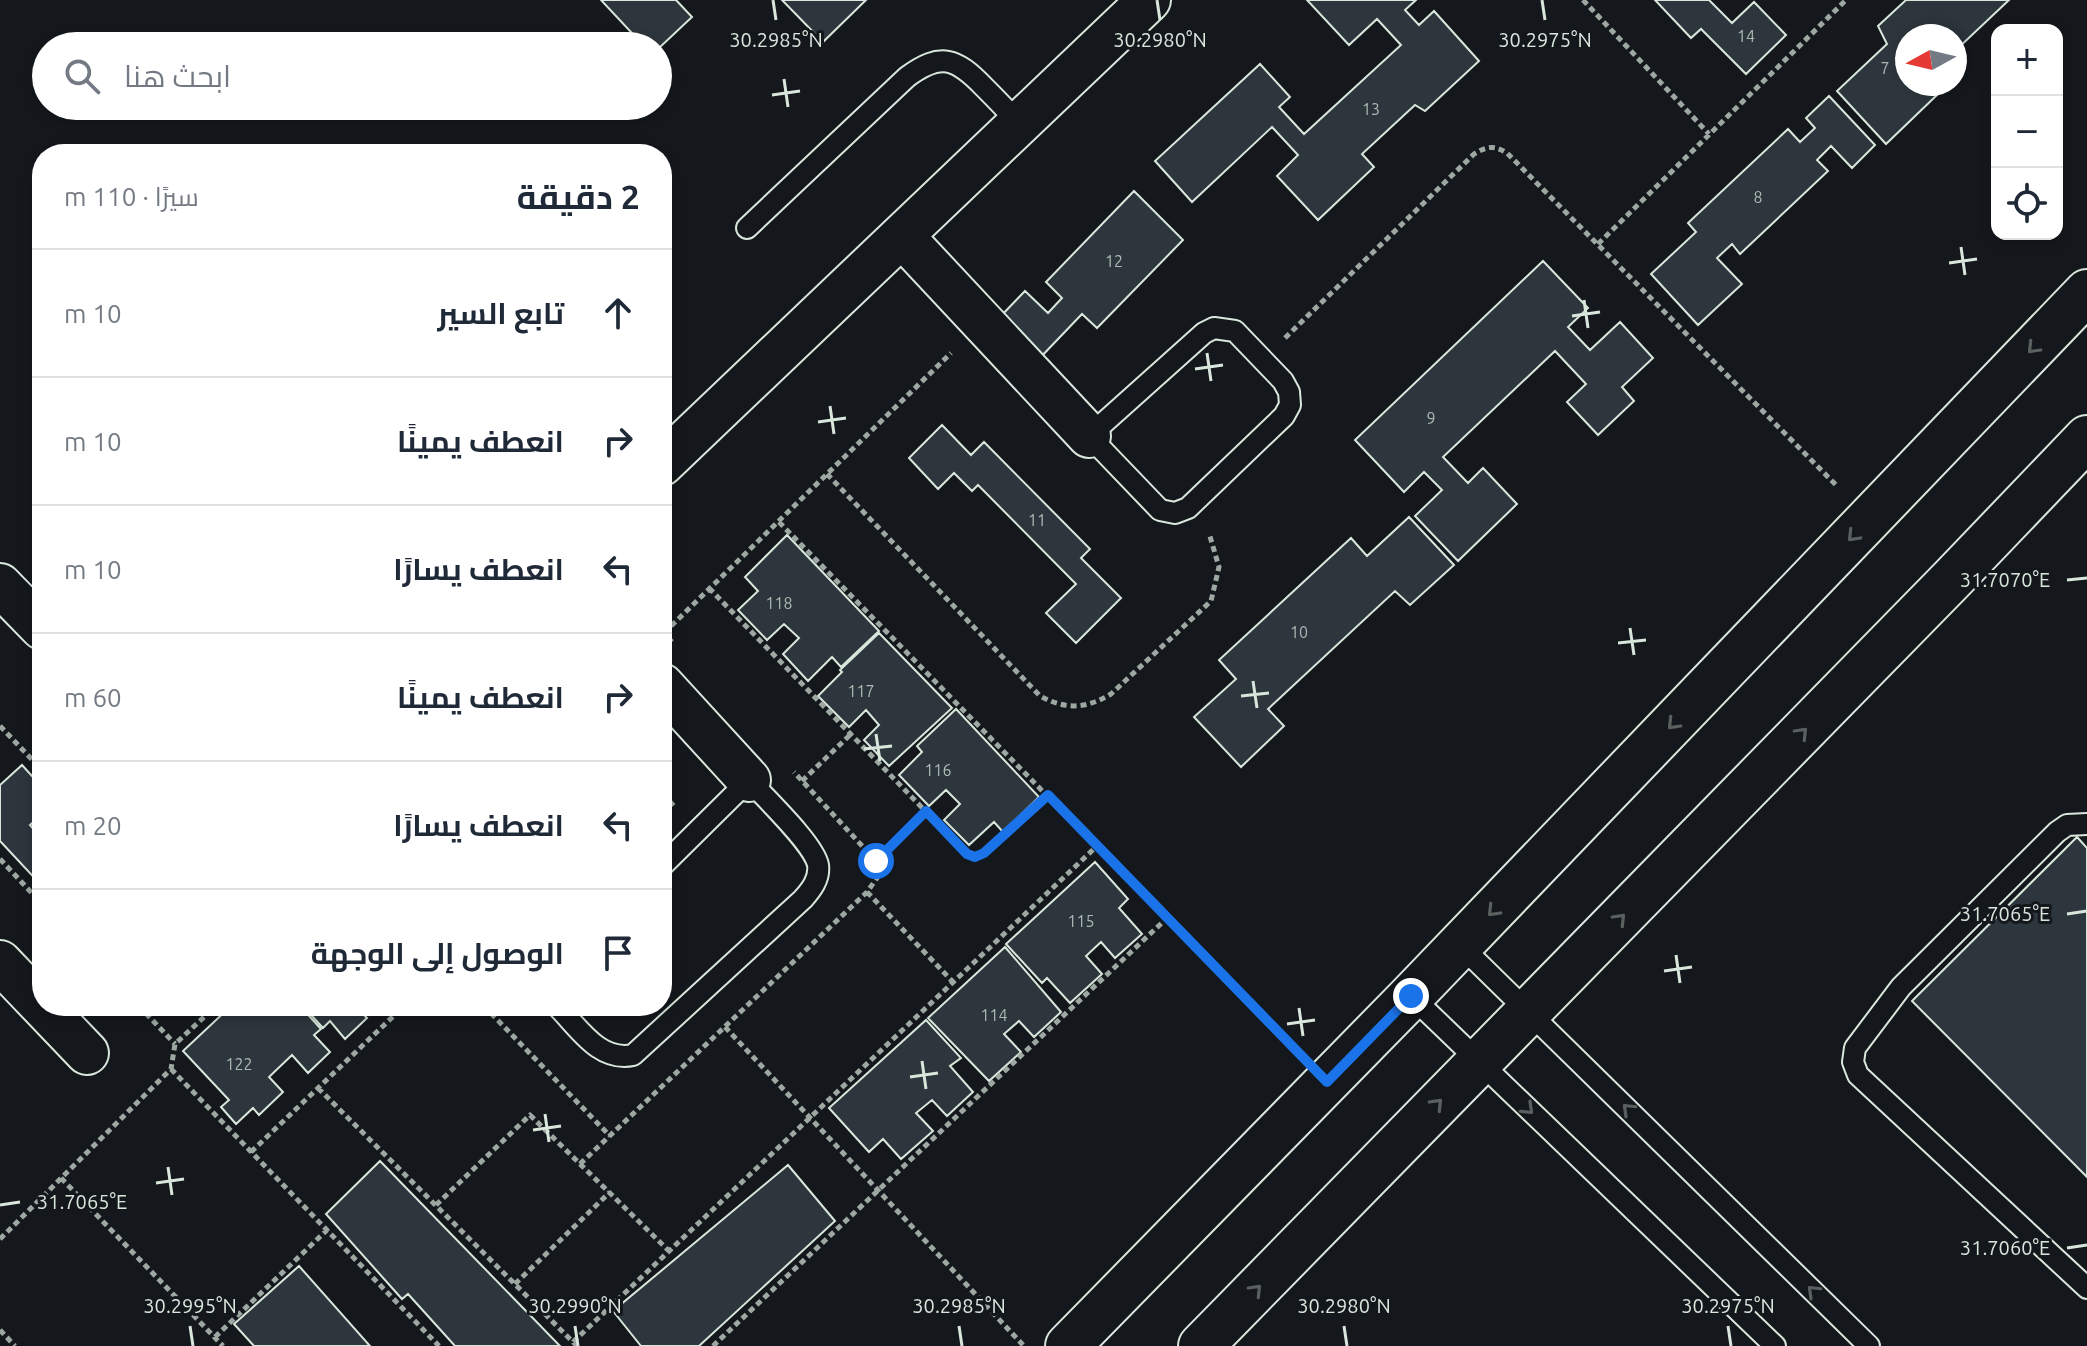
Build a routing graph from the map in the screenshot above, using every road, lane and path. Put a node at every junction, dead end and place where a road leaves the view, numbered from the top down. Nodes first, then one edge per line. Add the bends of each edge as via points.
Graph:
1 (1149, 0) edge
2 (1583, 0) edge
3 (1846, 0) edge
4 (1019, 124) junction
5 (1709, 134) junction
6 (747, 228) dead end
7 (902, 236) junction
8 (1598, 244) junction
9 (2087, 292) edge
10 (983, 322) junction
11 (1263, 360) junction
12 (1089, 436) junction
13 (2087, 438) edge
14 (672, 454) edge
15 (827, 474) junction
16 (1188, 508) junction
17 (1869, 519) junction
18 (779, 522) junction
19 (0, 585) edge
20 (709, 588) junction
21 (32, 618) edge
22 (672, 625) edge
23 (672, 696) edge
24 (0, 726) edge
25 (852, 733) junction
26 (32, 760) edge
27 (749, 780) junction
28 (802, 781) dead end
29 (1048, 795) junction
30 (926, 811) junction
31 (2087, 824) edge
32 (1097, 846) junction
33 (672, 856) edge
34 (0, 859) edge
35 (876, 861) dead end
36 (867, 892) dead end
37 (32, 893) edge
38 (1167, 918) junction
39 (1460, 945) junction
40 (0, 962) edge
41 (953, 982) junction
42 (32, 995) edge
43 (1411, 996) junction
44 (1529, 1012) junction
45 (52, 1016) edge
46 (148, 1016) edge
47 (205, 1016) edge
48 (394, 1016) edge
49 (494, 1016) edge
50 (567, 1016) edge
51 (725, 1027) dead end
52 (175, 1044) junction
53 (87, 1053) dead end
54 (1479, 1061) junction
55 (171, 1069) junction
56 (1327, 1082) junction
57 (318, 1088) junction
58 (810, 1117) junction
59 (610, 1136) dead end
60 (251, 1152) junction
61 (61, 1178) junction
62 (878, 1190) junction
63 (610, 1192) junction
64 (436, 1205) junction
65 (327, 1230) junction
66 (0, 1239) edge
67 (669, 1251) junction
68 (515, 1284) junction
69 (2087, 1288) edge
70 (0, 1330) edge
71 (215, 1337) junction
72 (575, 1344) edge
73 (15, 1346) edge
74 (223, 1346) edge
75 (439, 1346) edge
76 (713, 1346) edge
77 (1024, 1346) edge
78 (1068, 1346) edge
79 (1201, 1346) edge
80 (1775, 1346) edge
81 (1869, 1346) edge

1 - 4 street
2 - 5 path
3 - 5 path
4 - 6 lane via 964,66 944,60 924,64
4 - 7 street
5 - 8 path
7 - 10 street
7 - 14 street
8 - 11 path via 1507,153 1484,148
8 - 17 path
9 -> 17 street
10 - 12 street
10 - 15 path
11 - 12 lane via 1235,331 1214,328
11 - 16 lane via 1289,392 1290,405
12 - 16 lane via 1160,510 1175,513
44 -> 13 street
15 - 16 path via 1040,696 1075,708 1111,694 1211,601 1219,567 1210,534
15 - 18 path
17 -> 39 street
18 - 20 path
18 - 29 path
19 - 21 street
20 - 22 path
20 - 25 path
23 - 27 street
24 - 26 path
25 - 28 path
25 - 30 path
27 - 33 lane
27 - 50 lane via 812,850 819,867 815,885 633,1055 609,1055
29 - 30 path via 975,857
29 - 32 path
30 - 35 path
31 - 69 lane via 2067,825 2057,832 1901,987 1855,1048 1853,1062 1858,1075
32 - 38 path
32 - 41 path
34 - 37 path
36 - 41 path
38 - 56 path
38 - 62 path
39 - 43 street
39 - 44 lane
40 - 42 street
41 - 58 path
43 - 54 lane
43 - 56 street
44 - 54 street
81 -> 44 lane
45 - 53 street
46 - 52 path
47 - 52 path
48 - 57 path
49 - 59 path
51 - 58 path
52 - 55 path
79 -> 54 street
54 -> 80 lane
55 - 60 path
55 - 61 path
56 - 78 street
57 - 60 path
57 - 64 path
58 - 62 path
58 - 67 path
60 - 65 path
61 - 66 path
61 - 71 path
62 - 76 path
62 - 77 path
63 - 64 path via 530,1115
63 - 67 path
63 - 68 path
64 - 68 path
65 - 71 path
65 - 75 path
67 - 72 path
68 - 72 path
70 - 73 path
71 - 74 path

